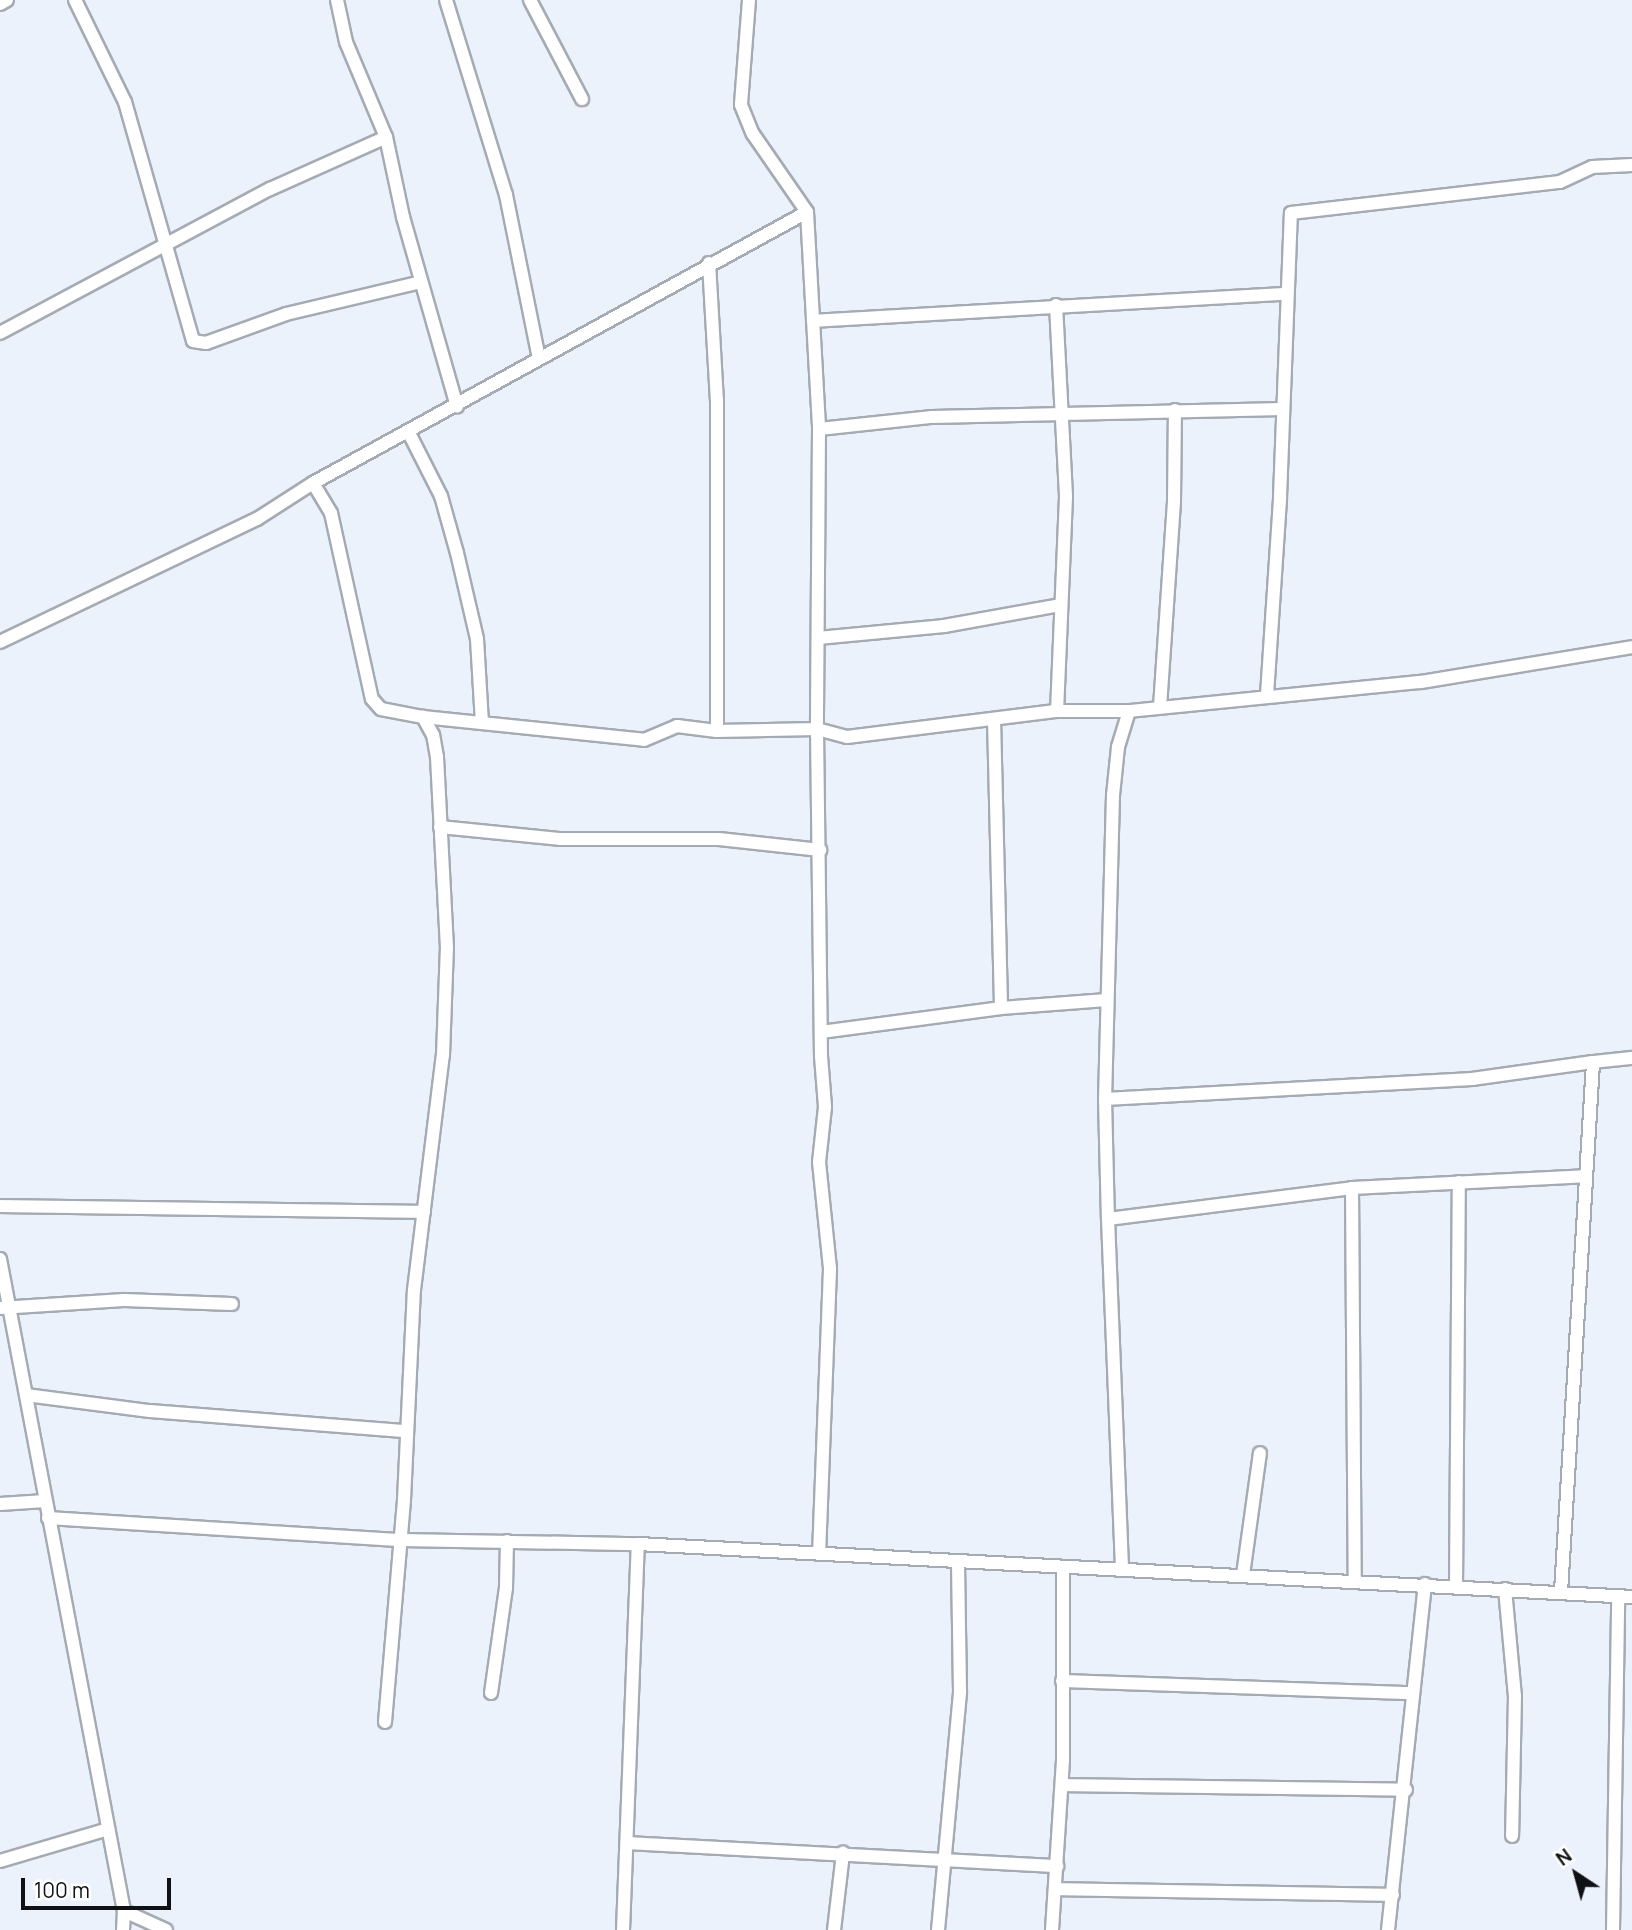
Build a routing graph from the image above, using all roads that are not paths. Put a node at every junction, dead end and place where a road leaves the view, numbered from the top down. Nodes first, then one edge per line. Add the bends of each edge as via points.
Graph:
1 (8, 0) edge
2 (75, 0) edge
3 (337, 0) edge
4 (446, 0) edge
5 (530, 0) edge
6 (749, 0) edge
7 (0, 4) edge
8 (582, 99) dead end
9 (386, 137) junction
10 (1632, 165) edge
11 (807, 212) junction
12 (167, 246) junction
13 (709, 263) junction
14 (421, 282) junction
15 (1286, 294) junction
16 (1056, 305) junction
17 (813, 321) junction
18 (0, 333) edge
19 (539, 358) junction
20 (457, 406) junction
21 (1283, 409) junction
22 (1175, 410) junction
23 (1060, 416) junction
24 (819, 429) junction
25 (408, 431) junction
26 (313, 482) junction
27 (1061, 606) junction
28 (818, 638) junction
29 (0, 642) edge
30 (1632, 647) edge
31 (1267, 695) junction
32 (1160, 707) junction
33 (1057, 711) junction
34 (1129, 711) junction
35 (423, 717) junction
36 (993, 719) junction
37 (482, 722) junction
38 (817, 729) junction
39 (717, 731) junction
40 (440, 827) junction
41 (820, 850) junction
42 (1107, 999) junction
43 (1001, 1008) junction
44 (821, 1032) junction
45 (1632, 1058) edge
46 (1593, 1062) junction
47 (1105, 1098) junction
48 (1585, 1175) junction
49 (1459, 1182) junction
50 (1352, 1188) junction
51 (0, 1206) edge
52 (424, 1212) junction
53 (1108, 1219) junction
54 (0, 1259) edge
55 (232, 1304) dead end
56 (4, 1307) edge
57 (26, 1395) junction
58 (406, 1432) junction
59 (1260, 1453) dead end
60 (45, 1501) junction
61 (0, 1504) edge
62 (48, 1518) junction
63 (401, 1540) junction
64 (507, 1541) junction
65 (638, 1544) junction
66 (819, 1553) junction
67 (958, 1561) junction
68 (1063, 1569) junction
69 (1122, 1569) junction
70 (1243, 1575) junction
71 (1355, 1579) junction
72 (1425, 1584) junction
73 (1456, 1586) junction
74 (1506, 1589) junction
75 (1561, 1592) junction
76 (1618, 1596) junction
77 (1632, 1597) edge
78 (1062, 1681) junction
79 (1413, 1692) junction
80 (491, 1693) dead end
81 (385, 1722) dead end
82 (1063, 1785) junction
83 (1406, 1790) junction
84 (107, 1829) junction
85 (1512, 1836) dead end
86 (628, 1843) junction
87 (843, 1853) junction
88 (944, 1858) junction
89 (0, 1861) edge
90 (1057, 1866) junction
91 (1055, 1889) junction
92 (1392, 1895) junction
93 (124, 1911) junction
94 (123, 1930) edge
95 (166, 1930) edge
96 (623, 1930) edge
97 (834, 1930) edge
98 (938, 1930) edge
99 (1052, 1930) edge
100 (1388, 1930) edge
101 (1613, 1930) edge

1 - 7 street
2 - 12 street via 125,102
3 - 9 street via 346,42
4 - 19 street via 506,195
5 - 8 street
6 - 11 street via 741,105 753,134
9 - 12 street via 270,189
9 - 14 street
10 - 15 street via 1592,167 1560,182 1295,210 1288,219
11 - 13 street
11 - 17 street
12 - 14 street via 189,334 198,344 286,314
12 - 18 street
13 - 19 street via 630,313
13 - 39 street via 717,400
14 - 20 street
15 - 16 street
15 - 21 street
16 - 17 street
16 - 23 street
17 - 24 street
19 - 20 street
20 - 25 street
21 - 22 street
21 - 31 street
22 - 23 street
22 - 32 street via 1174,502
23 - 24 street via 932,416
23 - 27 street via 1066,497
24 - 28 street
25 - 26 street
25 - 37 street via 441,496 457,553 477,639
26 - 29 street via 257,519
26 - 35 street via 331,513 372,699 381,709
27 - 28 street via 944,626
27 - 33 street
28 - 38 street
30 - 31 street via 1421,682
31 - 32 street
32 - 34 street
33 - 34 street
33 - 36 street
34 - 42 street via 1118,747 1113,795
35 - 37 street
35 - 40 street via 436,747
36 - 38 street via 847,737
36 - 43 street
37 - 39 street via 644,740 677,726
38 - 39 street
38 - 41 street
40 - 41 street via 561,839 719,839
40 - 52 street via 447,948 443,1055
41 - 44 street
42 - 43 street
42 - 47 street
43 - 44 street
44 - 66 street via 825,1107 819,1162 831,1269
45 - 46 street
46 - 47 street via 1472,1079
46 - 48 street
47 - 53 street
48 - 49 street
48 - 75 street
49 - 50 street
49 - 73 street
50 - 53 street
50 - 71 street
51 - 52 street
52 - 58 street
53 - 69 street
54 - 56 street
55 - 56 street via 124,1300
56 - 57 street
57 - 58 street via 150,1411
57 - 60 street
58 - 63 street
59 - 70 street
60 - 61 street
60 - 62 street
62 - 63 street
62 - 84 street
63 - 64 street
63 - 81 street
64 - 65 street
64 - 80 street via 506,1588
65 - 66 street
65 - 86 street
66 - 67 street
67 - 68 street
67 - 88 street via 960,1691
68 - 69 street
68 - 78 street
69 - 70 street
70 - 71 street
71 - 72 street
72 - 73 street
72 - 79 street
73 - 74 street
74 - 75 street
74 - 85 street via 1515,1696
75 - 76 street
76 - 77 street
76 - 101 street
78 - 79 street
78 - 82 street
79 - 83 street
82 - 83 street
82 - 90 street
83 - 92 street
84 - 89 street
84 - 93 street
86 - 87 street
86 - 96 street
87 - 88 street
87 - 97 street
88 - 90 street via 985,1865
88 - 98 street
90 - 91 street
91 - 92 street
91 - 99 street
92 - 100 street
93 - 94 street
93 - 95 street

